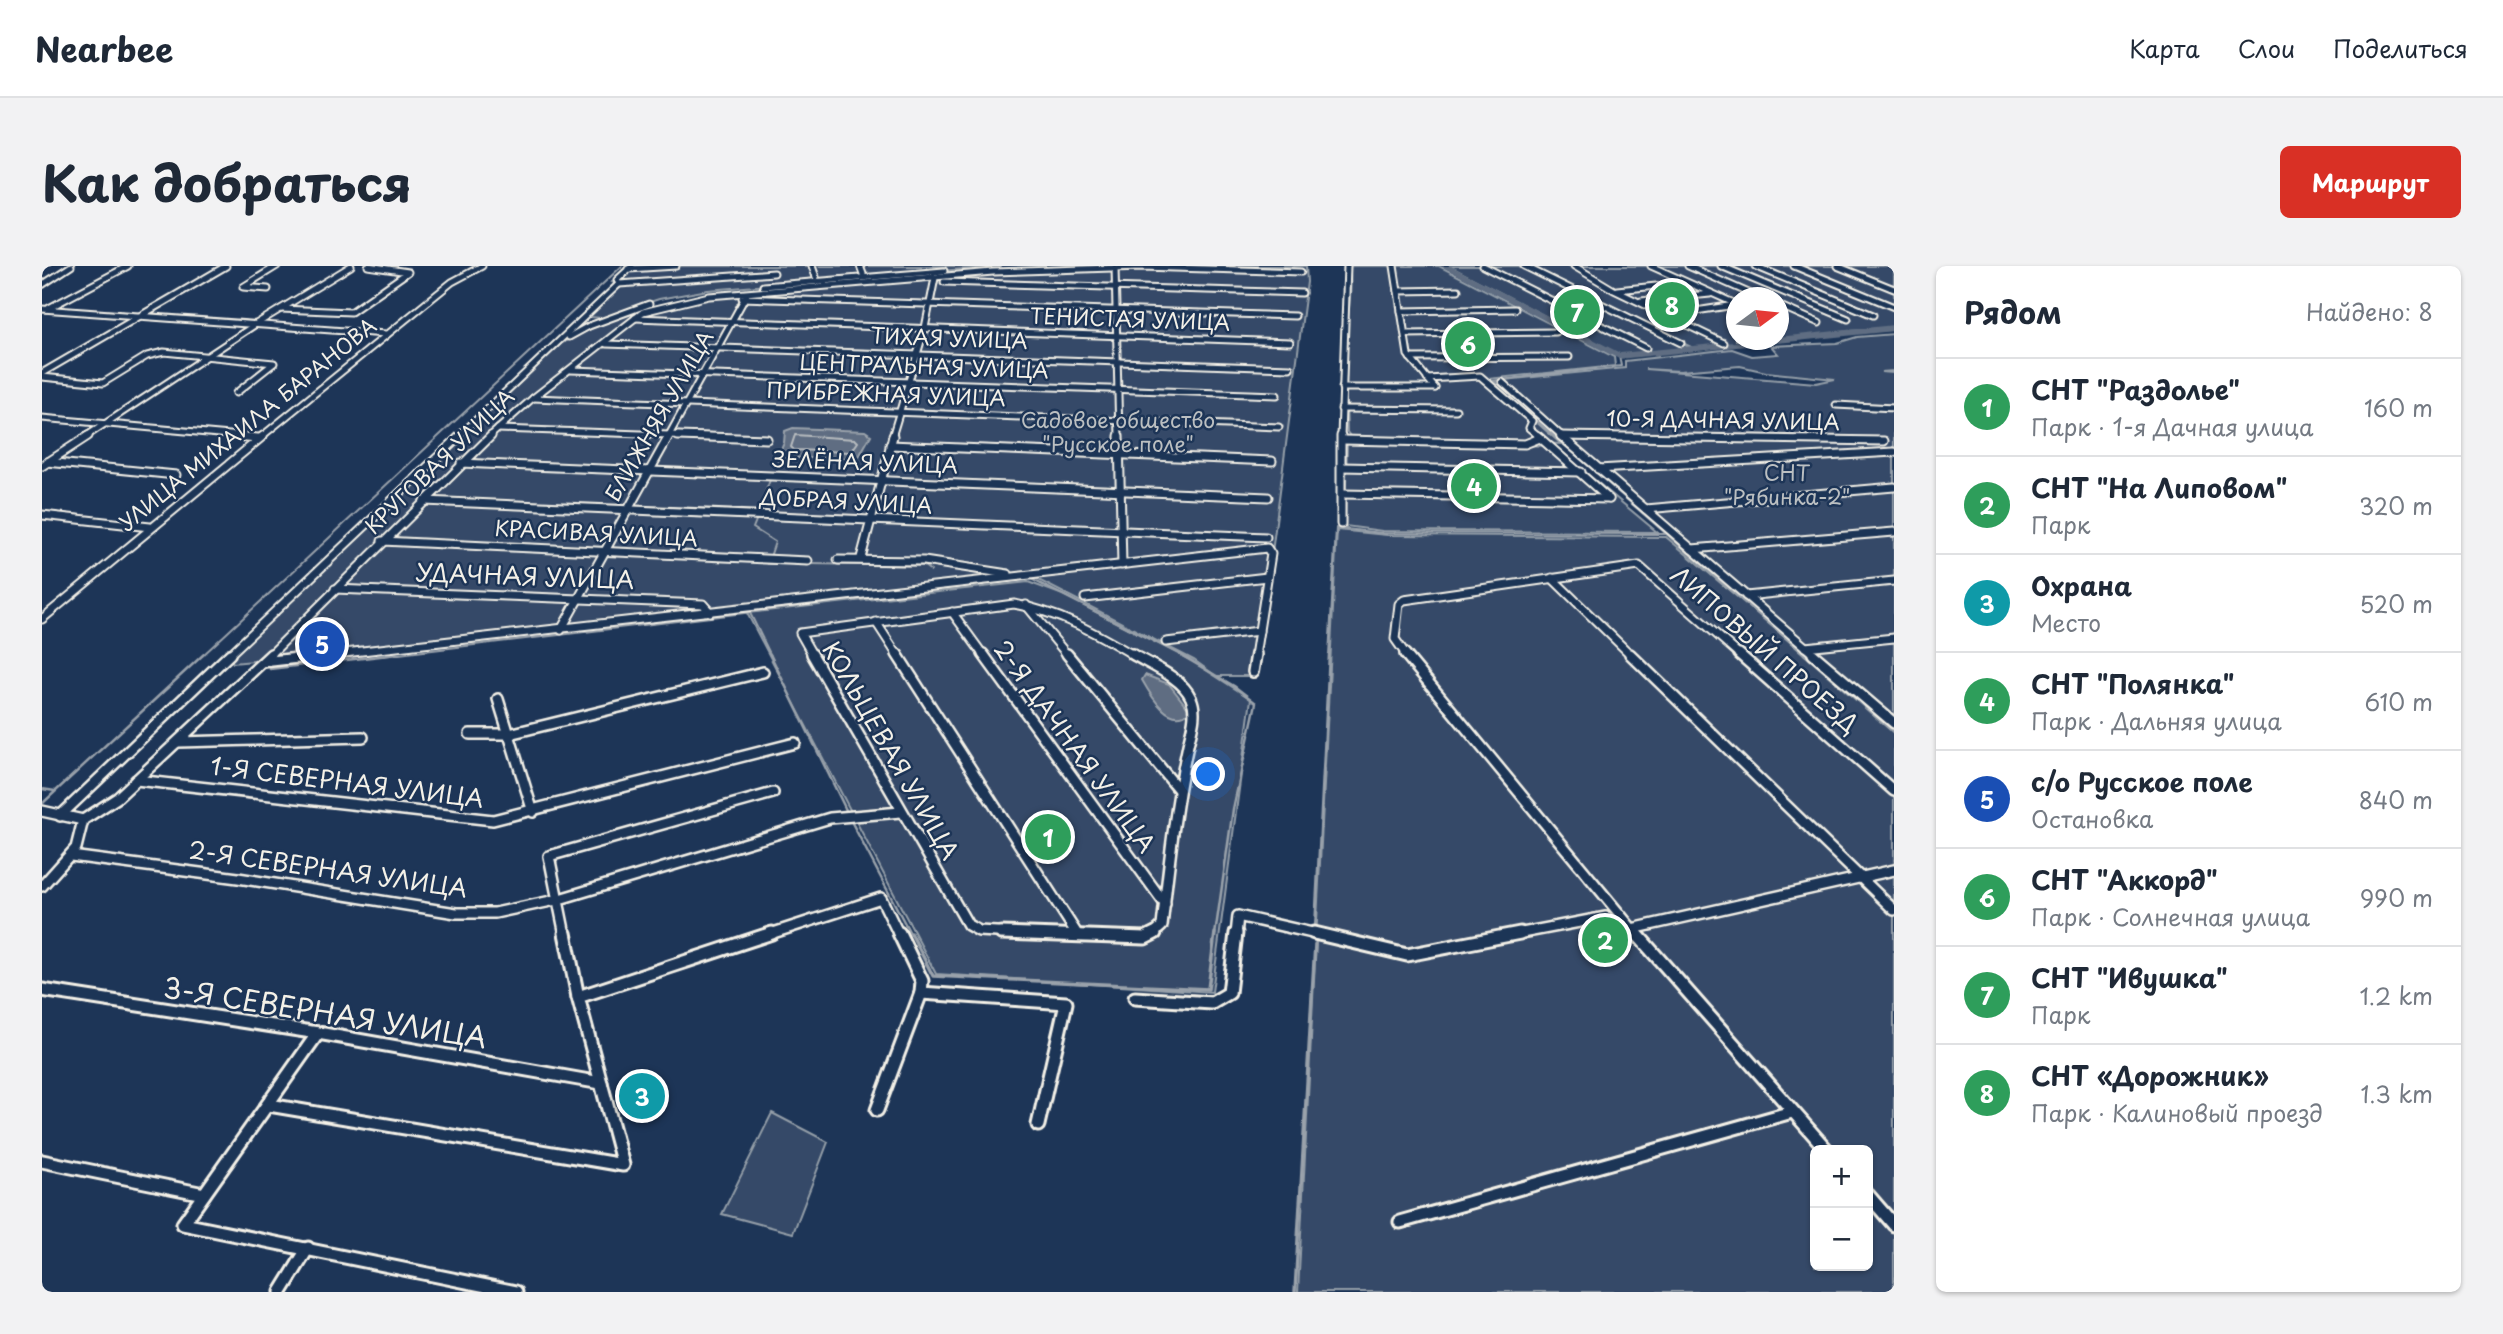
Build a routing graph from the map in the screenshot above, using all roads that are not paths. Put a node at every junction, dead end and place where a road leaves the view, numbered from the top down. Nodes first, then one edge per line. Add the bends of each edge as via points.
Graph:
1 (71, 266) edge
2 (128, 266) edge
3 (226, 266) edge
4 (276, 266) edge
5 (351, 266) edge
6 (368, 266) edge
7 (482, 266) edge
8 (676, 266) edge
9 (772, 266) edge
10 (812, 266) edge
11 (860, 266) edge
12 (1012, 266) edge
13 (1347, 266) edge
14 (1394, 266) edge
15 (1483, 266) edge
16 (1524, 266) edge
17 (1574, 266) edge
18 (1651, 266) edge
19 (1688, 266) edge
20 (1721, 266) edge
21 (1755, 266) edge
22 (1794, 266) edge
23 (1837, 266) edge
24 (1115, 267) edge
25 (630, 268) edge
26 (1301, 272) dead end
27 (774, 273) junction
28 (863, 274) dead end
29 (816, 277) dead end
30 (935, 280) junction
31 (777, 282) dead end
32 (1688, 283) junction
33 (619, 284) junction
34 (42, 285) edge
35 (1115, 287) junction
36 (1735, 287) edge
37 (268, 289) dead end
38 (1894, 289) edge
39 (1398, 290) junction
40 (1458, 290) dead end
41 (1614, 290) junction
42 (1303, 293) dead end
43 (1712, 294) junction
44 (747, 295) junction
45 (1726, 300) edge
46 (1640, 302) junction
47 (929, 304) junction
48 (1726, 306) edge
49 (1894, 307) edge
50 (281, 309) junction
51 (1515, 309) dead end
52 (44, 310) edge
53 (1789, 310) edge
54 (1117, 311) junction
55 (1401, 311) junction
56 (1667, 315) junction
57 (1873, 315) dead end
58 (142, 316) junction
59 (1295, 316) dead end
60 (633, 318) junction
61 (1847, 319) dead end
62 (734, 322) junction
63 (1819, 323) dead end
64 (256, 324) junction
65 (925, 328) junction
66 (1556, 332) dead end
67 (386, 334) junction
68 (1405, 334) junction
69 (1118, 335) junction
70 (561, 340) junction
71 (1290, 342) dead end
72 (1681, 343) dead end
73 (1724, 343) dead end
74 (606, 344) junction
75 (719, 347) junction
76 (1646, 348) dead end
77 (916, 354) junction
78 (209, 356) junction
79 (1569, 357) dead end
80 (1410, 358) junction
81 (1117, 361) junction
82 (1290, 368) dead end
83 (571, 370) junction
84 (704, 374) junction
85 (42, 375) edge
86 (1427, 379) junction
87 (908, 382) junction
88 (1502, 382) dead end
89 (1342, 388) junction
90 (1119, 389) junction
91 (236, 394) dead end
92 (1277, 395) dead end
93 (533, 398) junction
94 (689, 403) junction
95 (1836, 405) dead end
96 (1894, 408) edge
97 (1341, 409) junction
98 (1456, 410) dead end
99 (899, 411) junction
100 (42, 418) edge
101 (1118, 421) junction
102 (107, 424) junction
103 (1279, 427) dead end
104 (498, 429) junction
105 (670, 436) junction
106 (1561, 436) junction
107 (1540, 438) junction
108 (258, 439) junction
109 (766, 439) dead end
110 (1343, 440) junction
111 (1884, 441) dead end
112 (890, 445) junction
113 (1894, 452) edge
114 (1119, 454) junction
115 (1272, 461) dead end
116 (44, 463) edge
117 (461, 463) junction
118 (1342, 467) junction
119 (1598, 469) junction
120 (651, 471) junction
121 (1581, 472) junction
122 (176, 475) dead end
123 (881, 481) junction
124 (1894, 487) edge
125 (1121, 491) junction
126 (1343, 494) junction
127 (1268, 498) dead end
128 (424, 501) junction
129 (627, 509) junction
130 (1646, 509) junction
131 (42, 514) edge
132 (871, 520) junction
133 (1342, 524) dead end
134 (150, 527) junction
135 (1120, 531) junction
136 (1894, 532) edge
137 (1266, 537) dead end
138 (382, 541) junction
139 (1692, 549) junction
140 (606, 552) junction
141 (860, 558) junction
142 (838, 560) dead end
143 (808, 561) dead end
144 (1122, 565) junction
145 (1017, 576) junction
146 (1267, 577) junction
147 (1552, 578) junction
148 (1894, 582) edge
149 (335, 589) junction
150 (1746, 596) junction
151 (580, 598) junction
152 (1085, 598) dead end
153 (1026, 605) junction
154 (710, 612) junction
155 (952, 612) junction
156 (42, 618) edge
157 (876, 622) junction
158 (561, 630) junction
159 (1259, 631) junction
160 (1894, 638) edge
161 (1166, 642) dead end
162 (1805, 647) junction
163 (263, 662) junction
164 (763, 672) dead end
165 (1253, 672) dead end
166 (498, 699) dead end
167 (1894, 723) edge
168 (470, 734) dead end
169 (509, 734) junction
170 (363, 737) dead end
171 (178, 742) junction
172 (795, 743) dead end
173 (136, 780) junction
174 (1178, 789) junction
175 (1894, 791) edge
176 (773, 793) dead end
177 (42, 811) edge
178 (533, 812) junction
179 (901, 812) junction
180 (60, 816) junction
181 (83, 820) junction
182 (71, 856) junction
183 (1894, 870) edge
184 (1858, 878) junction
185 (42, 886) edge
186 (556, 900) junction
187 (1165, 904) junction
188 (1894, 910) edge
189 (1632, 929) junction
190 (1077, 934) junction
191 (42, 990) edge
192 (921, 993) junction
193 (578, 997) junction
194 (1135, 998) dead end
195 (318, 1033) junction
196 (601, 1083) junction
197 (269, 1105) junction
198 (877, 1110) dead end
199 (1792, 1112) junction
200 (1038, 1125) dead end
201 (1822, 1145) edge
202 (42, 1161) edge
203 (204, 1194) junction
204 (1873, 1201) edge
205 (1400, 1222) dead end
206 (1894, 1224) edge
207 (308, 1248) junction
208 (281, 1292) edge
209 (516, 1292) edge

1 - 34 street
2 - 52 street
3 - 58 street
4 - 37 street via 243,287
5 - 50 street
6 - 50 street via 408,272 344,314
7 - 67 street, УЛИЦА МИХАИЛА БАРАНОВА via 452,282
8 - 25 street
9 - 27 street
10 - 29 street
11 - 28 street
12 - 70 street via 706,291 618,314
13 - 89 street
14 - 39 street
15 - 76 street
16 - 72 street
17 - 41 street
18 - 32 street
19 - 36 street
20 - 61 street
21 - 57 street
22 - 49 street
23 - 38 street
24 - 26 street
24 - 30 street via 993,272
24 - 35 street
25 - 33 street via 617,280
27 - 31 street
27 - 33 street
30 - 35 street
30 - 44 street
30 - 47 street
32 - 41 street
32 - 43 street
33 - 70 street
35 - 42 street
35 - 54 street
39 - 40 street
39 - 55 street
41 - 46 street
43 - 45 street
43 - 46 street
44 - 47 street
44 - 60 street, КРУГОВАЯ УЛИЦА via 709,296
44 - 62 street, БЛИЖНЯЯ УЛИЦА
46 - 56 street
47 - 54 street
47 - 65 street
48 - 56 street
50 - 64 street
51 - 55 street
52 - 58 street
53 - 63 street
54 - 59 street
54 - 69 street
55 - 68 street
56 - 73 street
58 - 64 street
58 - 85 street
60 - 62 street, ТЕНИСТАЯ УЛИЦА
60 - 74 street, КРУГОВАЯ УЛИЦА
62 - 65 street, ТЕНИСТАЯ УЛИЦА
62 - 75 street, БЛИЖНЯЯ УЛИЦА
64 - 67 street
64 - 78 street
65 - 69 street, ТЕНИСТАЯ УЛИЦА
65 - 77 street
66 - 68 street
67 - 108 street, УЛИЦА МИХАИЛА БАРАНОВА
68 - 80 street
69 - 71 street, ТЕНИСТАЯ УЛИЦА
69 - 81 street
70 - 180 street
74 - 75 street, ТИХАЯ УЛИЦА
74 - 83 street, КРУГОВАЯ УЛИЦА
75 - 77 street, ТИХАЯ УЛИЦА
75 - 84 street, БЛИЖНЯЯ УЛИЦА
77 - 81 street, ТИХАЯ УЛИЦА
77 - 87 street
78 - 85 street via 156,353 103,383
78 - 91 street via 274,363
78 - 102 street
79 - 80 street
80 - 86 street
81 - 82 street, ТИХАЯ УЛИЦА
81 - 90 street
83 - 84 street, ЦЕНТРАЛЬНАЯ УЛИЦА
83 - 93 street, КРУГОВАЯ УЛИЦА
84 - 87 street, ЦЕНТРАЛЬНАЯ УЛИЦА
84 - 94 street, БЛИЖНЯЯ УЛИЦА
86 - 89 street via 1435,388
86 - 107 street via 1480,376 1532,421 1529,428
87 - 90 street, ЦЕНТРАЛЬНАЯ УЛИЦА
87 - 99 street
88 - 106 street
89 - 97 street
90 - 92 street, ЦЕНТРАЛЬНАЯ УЛИЦА
90 - 101 street
93 - 94 street, ПРИБРЕЖНАЯ УЛИЦА
93 - 104 street, КРУГОВАЯ УЛИЦА
94 - 99 street, ПРИБРЕЖНАЯ УЛИЦА
94 - 105 street, БЛИЖНЯЯ УЛИЦА
95 - 96 street
97 - 98 street
97 - 110 street
99 - 101 street, ПРИБРЕЖНАЯ УЛИЦА
99 - 112 street
100 - 102 street
101 - 103 street, ПРИБРЕЖНАЯ УЛИЦА
101 - 114 street
102 - 108 street
102 - 116 street
104 - 105 street
104 - 117 street, КРУГОВАЯ УЛИЦА
105 - 109 street
105 - 120 street, БЛИЖНЯЯ УЛИЦА
106 - 111 street, 10-Я ДАЧНАЯ УЛИЦА
106 - 119 street
107 - 110 street via 1525,444
107 - 121 street
108 - 134 street, УЛИЦА МИХАИЛА БАРАНОВА
110 - 118 street
112 - 114 street
112 - 123 street
113 - 119 street
114 - 115 street
114 - 125 street
116 - 122 street
117 - 120 street, ЗЕЛЁНАЯ УЛИЦА
117 - 128 street, КРУГОВАЯ УЛИЦА
118 - 121 street
118 - 126 street
119 - 130 street
120 - 123 street, ЗЕЛЁНАЯ УЛИЦА
120 - 129 street, БЛИЖНЯЯ УЛИЦА
121 - 126 street via 1609,499
123 - 125 street, ЗЕЛЁНАЯ УЛИЦА
123 - 132 street
124 - 130 street
125 - 127 street, ЗЕЛЁНАЯ УЛИЦА
125 - 135 street
126 - 133 street
128 - 129 street, ДОБРАЯ УЛИЦА
128 - 138 street, КРУГОВАЯ УЛИЦА
129 - 132 street, ДОБРАЯ УЛИЦА
129 - 140 street, БЛИЖНЯЯ УЛИЦА
130 - 139 street
131 - 134 street
132 - 135 street, ДОБРАЯ УЛИЦА
132 - 141 street
134 - 156 street, УЛИЦА МИХАИЛА БАРАНОВА
135 - 137 street, ДОБРАЯ УЛИЦА
135 - 144 street
136 - 139 street
138 - 140 street, КРАСИВАЯ УЛИЦА
138 - 149 street, КРУГОВАЯ УЛИЦА
139 - 150 street
140 - 143 street, КРАСИВАЯ УЛИЦА
140 - 151 street, БЛИЖНЯЯ УЛИЦА
141 - 142 street
141 - 145 street via 955,562
144 - 145 street
144 - 146 street via 1267,548 1271,554
145 - 154 street
146 - 152 street
146 - 159 street
147 - 175 street, ЛИПОВЫЙ ПРОЕЗД via 1639,566
147 - 184 street
147 - 189 street via 1404,600 1399,604 1395,639
148 - 150 street
149 - 151 street, УДАЧНАЯ УЛИЦА
149 - 163 street, КРУГОВАЯ УЛИЦА
150 - 162 street
151 - 154 street, УДАЧНАЯ УЛИЦА via 703,604
151 - 158 street, БЛИЖНЯЯ УЛИЦА
153 - 155 street, КОЛЬЦЕВАЯ УЛИЦА
153 - 174 street
153 - 174 street, КОЛЬЦЕВАЯ УЛИЦА via 1077,624 1188,692 1194,716
154 - 158 street
155 - 157 street, КОЛЬЦЕВАЯ УЛИЦА
155 - 187 street, 2-Я ДАЧНАЯ УЛИЦА
157 - 179 street, КОЛЬЦЕВАЯ УЛИЦА via 800,633
157 - 190 street
158 - 163 street
159 - 161 street
159 - 165 street
160 - 162 street
162 - 167 street
163 - 171 street, КРУГОВАЯ УЛИЦА
164 - 169 street
166 - 169 street
168 - 169 street
169 - 178 street
170 - 171 street
171 - 173 street, КРУГОВАЯ УЛИЦА
172 - 178 street, 1-Я СЕВЕРНАЯ УЛИЦА
173 - 178 street, 1-Я СЕВЕРНАЯ УЛИЦА via 494,820
173 - 181 street, КРУГОВАЯ УЛИЦА
174 - 187 street, КОЛЬЦЕВАЯ УЛИЦА
176 - 186 street via 549,856
177 - 180 street
179 - 186 street, 2-Я СЕВЕРНАЯ УЛИЦА via 830,818
179 - 190 street, КОЛЬЦЕВАЯ УЛИЦА via 968,925 1006,934
180 - 181 street
181 - 182 street
182 - 185 street
182 - 186 street, 2-Я СЕВЕРНАЯ УЛИЦА via 456,913 495,913
183 - 184 street
184 - 188 street
184 - 189 street
186 - 193 street
187 - 190 street, КОЛЬЦЕВАЯ УЛИЦА via 1162,926 1145,938
189 - 194 street via 1606,917 1407,955 1238,916 1229,993 1212,1003
189 - 199 street
191 - 195 street, 3-Я СЕВЕРНАЯ УЛИЦА
192 - 193 street via 922,981 881,898
192 - 198 street
192 - 200 street via 1066,1003
193 - 196 street
195 - 196 street, 3-Я СЕВЕРНАЯ УЛИЦА
195 - 197 street
196 - 197 street via 623,1166
197 - 203 street
199 - 201 street
199 - 205 street
202 - 203 street
203 - 207 street via 183,1224
204 - 206 street
207 - 208 street
207 - 209 street

